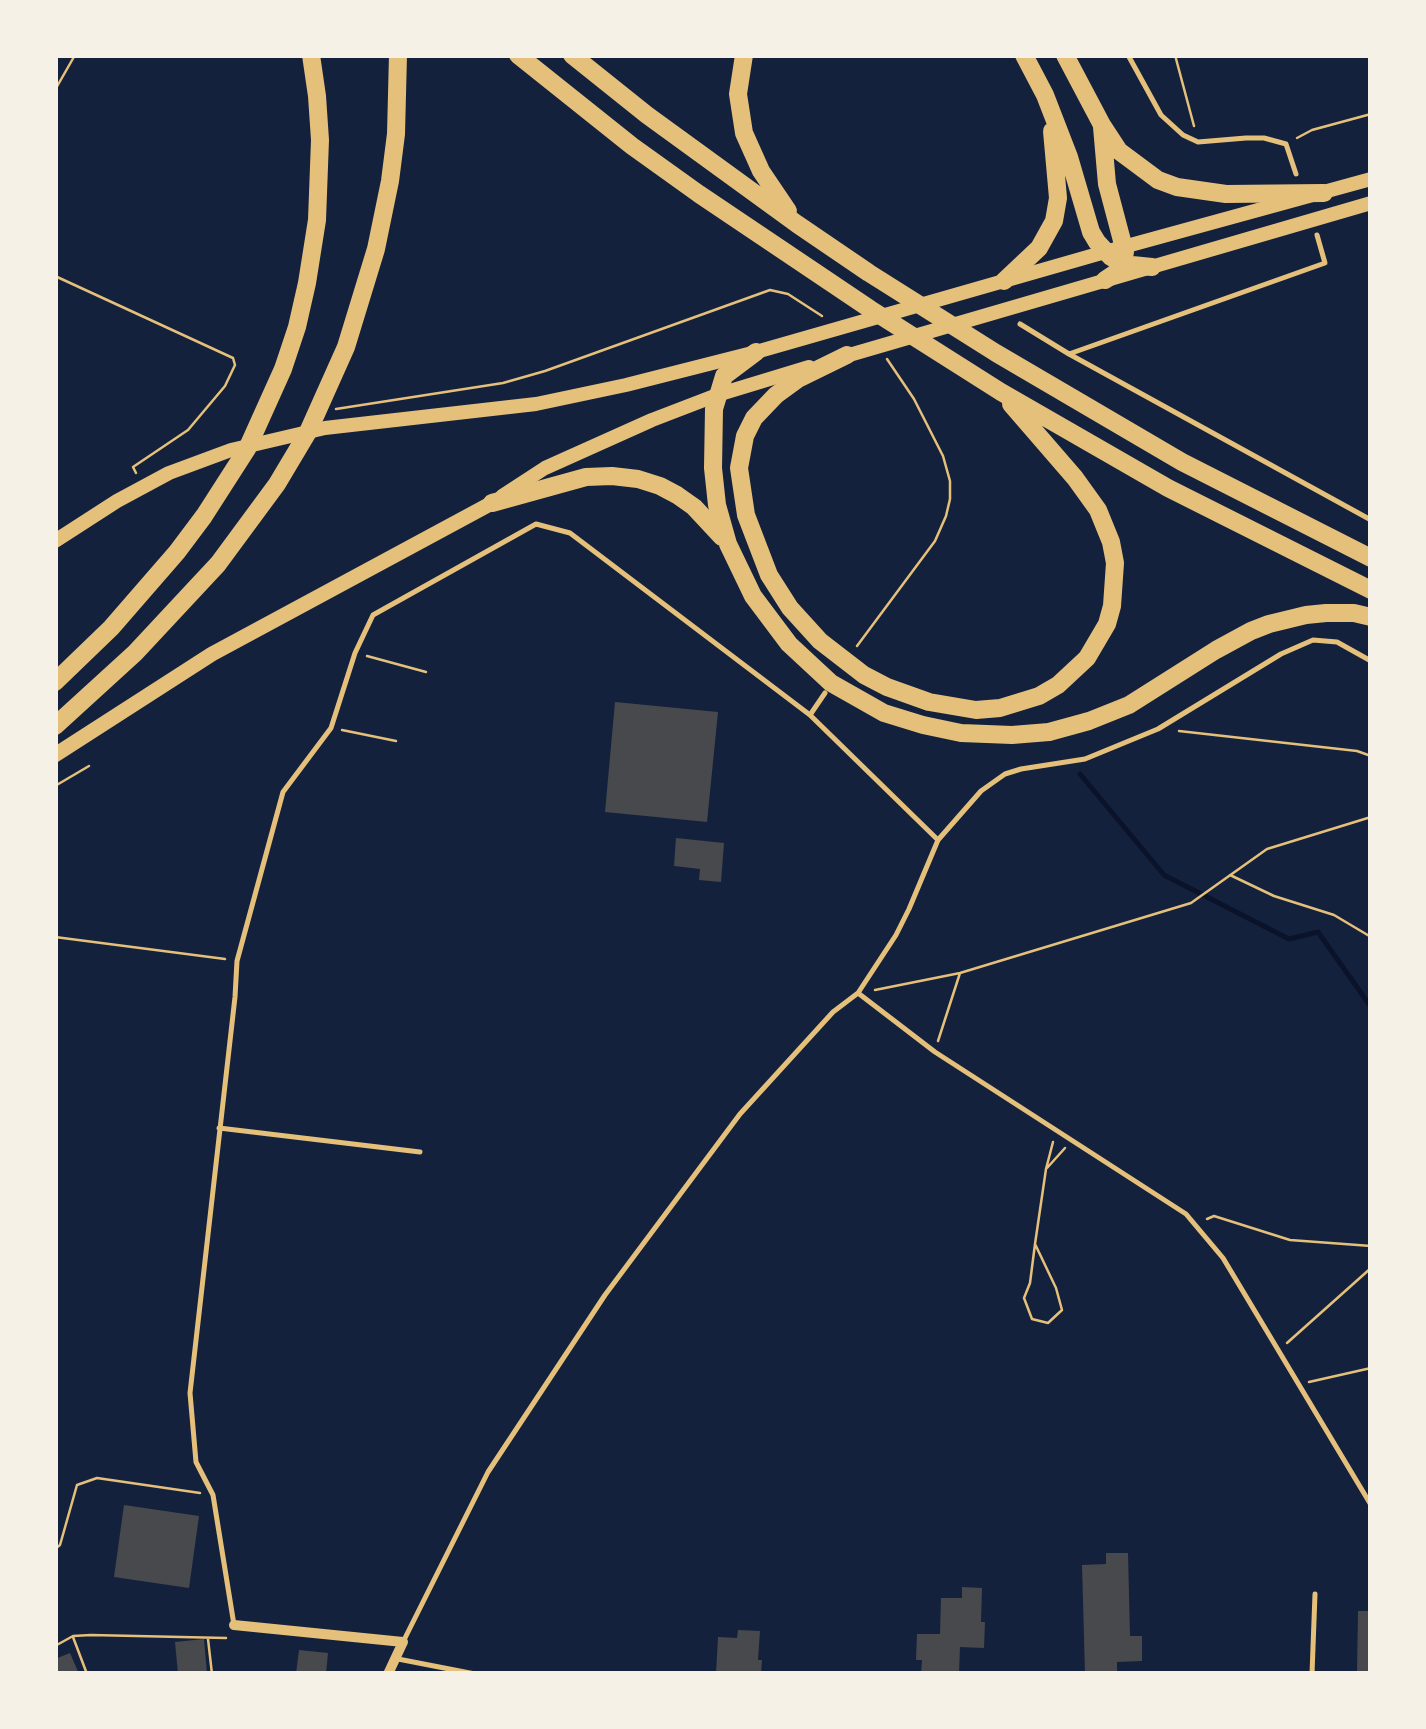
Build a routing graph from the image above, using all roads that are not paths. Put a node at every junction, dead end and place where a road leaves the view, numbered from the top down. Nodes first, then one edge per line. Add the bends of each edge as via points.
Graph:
1 (310, 55) edge
2 (518, 55) edge
3 (572, 55) edge
4 (744, 55) edge
5 (1024, 55) edge
6 (1065, 55) edge
7 (1128, 55) edge
8 (398, 57) edge
9 (1050, 110) junction
10 (1102, 125) junction
11 (1296, 174) dead end
12 (1371, 179) edge
13 (1324, 193) junction
14 (1371, 204) edge
15 (797, 224) junction
16 (1317, 235) dead end
17 (1117, 254) junction
18 (1152, 267) junction
19 (1105, 280) junction
20 (1004, 281) junction
21 (1020, 324) dead end
22 (756, 352) junction
23 (1069, 354) junction
24 (848, 355) junction
25 (1001, 392) junction
26 (716, 395) junction
27 (492, 502) junction
28 (1371, 520) edge
29 (55, 541) edge
30 (728, 544) junction
31 (1371, 558) edge
32 (1371, 590) edge
33 (1371, 617) edge
34 (1371, 661) edge
35 (55, 682) edge
36 (825, 693) dead end
37 (810, 716) junction
38 (55, 726) edge
39 (55, 755) edge
40 (938, 840) junction
41 (858, 993) junction
42 (219, 1128) junction
43 (420, 1152) dead end
44 (1371, 1505) edge
45 (1315, 1594) dead end
46 (234, 1624) joint
47 (403, 1642) junction
48 (395, 1658) junction
49 (388, 1674) edge
50 (475, 1674) edge
51 (1312, 1674) edge

1 - 35 highway via 320,140 317,220 282,368 247,449 204,516 123,615
2 - 25 highway via 699,194
3 - 15 highway
4 - 15 highway via 738,94 744,134
5 - 9 highway
6 - 10 highway
7 - 11 lane via 1176,130 1198,142 1264,138 1286,144
8 - 38 highway via 396,134 376,248 346,347 308,432 218,564
9 - 17 highway via 1091,232
9 - 20 highway via 1056,214 1039,248
10 - 13 highway via 1119,151 1177,187
10 - 17 highway
12 - 13 main road
13 - 17 main road
14 - 18 main road
15 - 31 highway via 1102,417
16 - 23 lane via 1325,263
17 - 18 highway
17 - 19 highway via 1117,272
17 - 20 main road
18 - 19 main road
19 - 24 main road
20 - 22 main road
21 - 23 lane
22 - 26 highway via 724,376
22 - 29 main road via 536,404 325,428 248,445 170,473
23 - 28 lane
24 - 25 highway via 798,379 754,418 738,468 753,538 790,608 842,659 906,694 976,710 1020,704 1070,676 1099,640 1115,590 1112,542 1098,510
24 - 26 main road
25 - 32 highway via 1168,488
26 - 27 main road via 545,468
26 - 30 highway via 713,468
27 - 30 highway via 586,477 638,479 678,495
27 - 39 main road via 212,654
30 - 33 highway via 776,630 831,683 884,713 961,733 1012,736 1066,728 1129,705 1269,624 1326,613
34 - 40 lane via 1338,642 1312,640 1158,729 1085,759 1005,774
36 - 37 lane
37 - 40 lane
37 - 42 lane via 570,533 536,524 373,616 331,728 283,792 237,960
40 - 41 lane via 896,934
41 - 44 lane via 934,1052 1186,1214 1223,1258
41 - 47 lane via 740,1114 605,1295 488,1472
42 - 43 lane
42 - 46 lane via 190,1394 196,1462 213,1495
45 - 51 lane
46 - 47 street
47 - 48 street
48 - 49 street
48 - 50 lane

